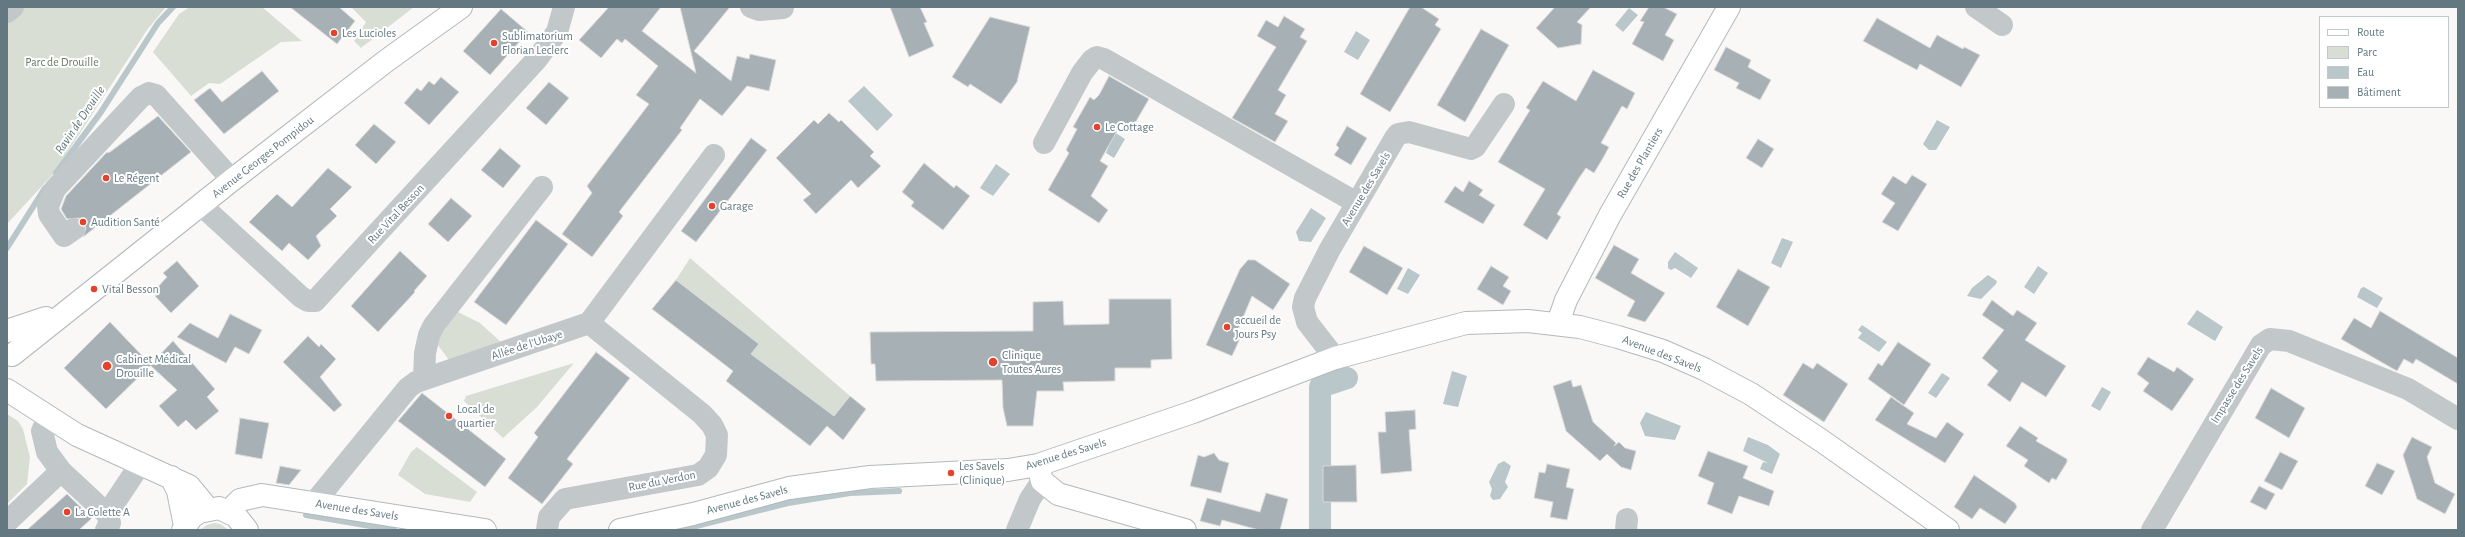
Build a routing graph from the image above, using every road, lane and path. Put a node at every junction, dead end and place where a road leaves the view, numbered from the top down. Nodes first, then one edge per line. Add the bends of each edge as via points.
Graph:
1 (13, 7) edge
2 (461, 7) edge
3 (564, 7) edge
4 (751, 7) edge
5 (1729, 7) edge
6 (1976, 7) edge
7 (783, 8) dead end
8 (7, 12) edge
9 (2002, 25) dead end
10 (1504, 104) dead end
11 (1044, 143) dead end
12 (714, 155) dead end
13 (232, 180) junction
14 (542, 187) dead end
15 (1357, 203) junction
16 (201, 205) junction
17 (74, 228) dead end
18 (68, 310) junction
19 (589, 323) junction
20 (1558, 323) junction
21 (7, 331) edge
22 (1335, 358) junction
23 (8, 361) edge
24 (424, 379) junction
25 (7, 390) edge
26 (26, 402) junction
27 (48, 418) junction
28 (2458, 419) edge
29 (141, 463) junction
30 (61, 471) junction
31 (1040, 473) junction
32 (172, 476) junction
33 (277, 497) junction
34 (314, 504) junction
35 (219, 510) junction
36 (7, 522) edge
37 (107, 522) edge
38 (184, 528) edge
39 (627, 529) edge
40 (247, 530) edge
41 (485, 530) edge
42 (547, 530) edge
43 (1017, 530) edge
44 (1184, 530) edge
45 (1948, 530) edge
46 (2152, 530) edge

1 - 8 street
2 - 13 street, Avenue Georges Pompidou via 386,61
3 - 16 street, Rue Vital Besson via 557,32 537,59 315,301 301,297
4 - 7 street via 759,10
5 - 20 street, Rue des Plantiers via 1606,221 1566,300
6 - 9 street
10 - 15 street, Avenue des Savels via 1475,147 1470,150 1409,132 1398,134
11 - 15 street via 1082,73 1092,60 1104,59
12 - 19 street
13 - 16 street, Avenue Georges Pompidou
13 - 17 street via 156,95 144,95 55,189 48,206 49,214 64,236
14 - 24 street via 434,325 425,354
15 - 22 street, Avenue des Savels via 1307,290 1303,307 1307,322
16 - 18 street, Avenue Georges Pompidou
18 - 21 street, Avenue Georges Pompidou
18 - 23 street, Avenue Georges Pompidou
19 - 24 street, Allée de l'Ubaye
19 - 42 street, Rue du Verdon via 702,414 712,425 717,436 716,455 708,468 698,475 565,500 549,517
20 - 22 street, Avenue des Savels via 1466,323
20 - 45 street, Avenue des Savels via 1580,327 1663,352 1704,369 1744,390 1834,449
22 - 31 street, Avenue des Savels
23 - 26 street
24 - 34 street, Allée de l'Ubaye via 408,388
25 - 26 street
26 - 27 street
27 - 29 street via 77,435
27 - 30 street via 42,431 43,443
28 - 46 street, Impasse des Savels via 2408,389 2289,341 2270,339 2261,345
29 - 32 street
29 - 37 street
30 - 36 street
30 - 37 street
31 - 39 street, Avenue des Savels via 1008,470 870,477 789,488
31 - 43 street, Avenue des Savels
31 - 44 street via 1052,490 1068,497
32 - 35 street
32 - 38 street via 178,492
33 - 34 street, Avenue des Savels
33 - 35 street, Avenue des Savels via 250,497
33 - 40 street via 258,510
34 - 41 street, Avenue des Savels
35 - 38 street, Avenue des Savels via 191,518
35 - 40 street via 240,519

